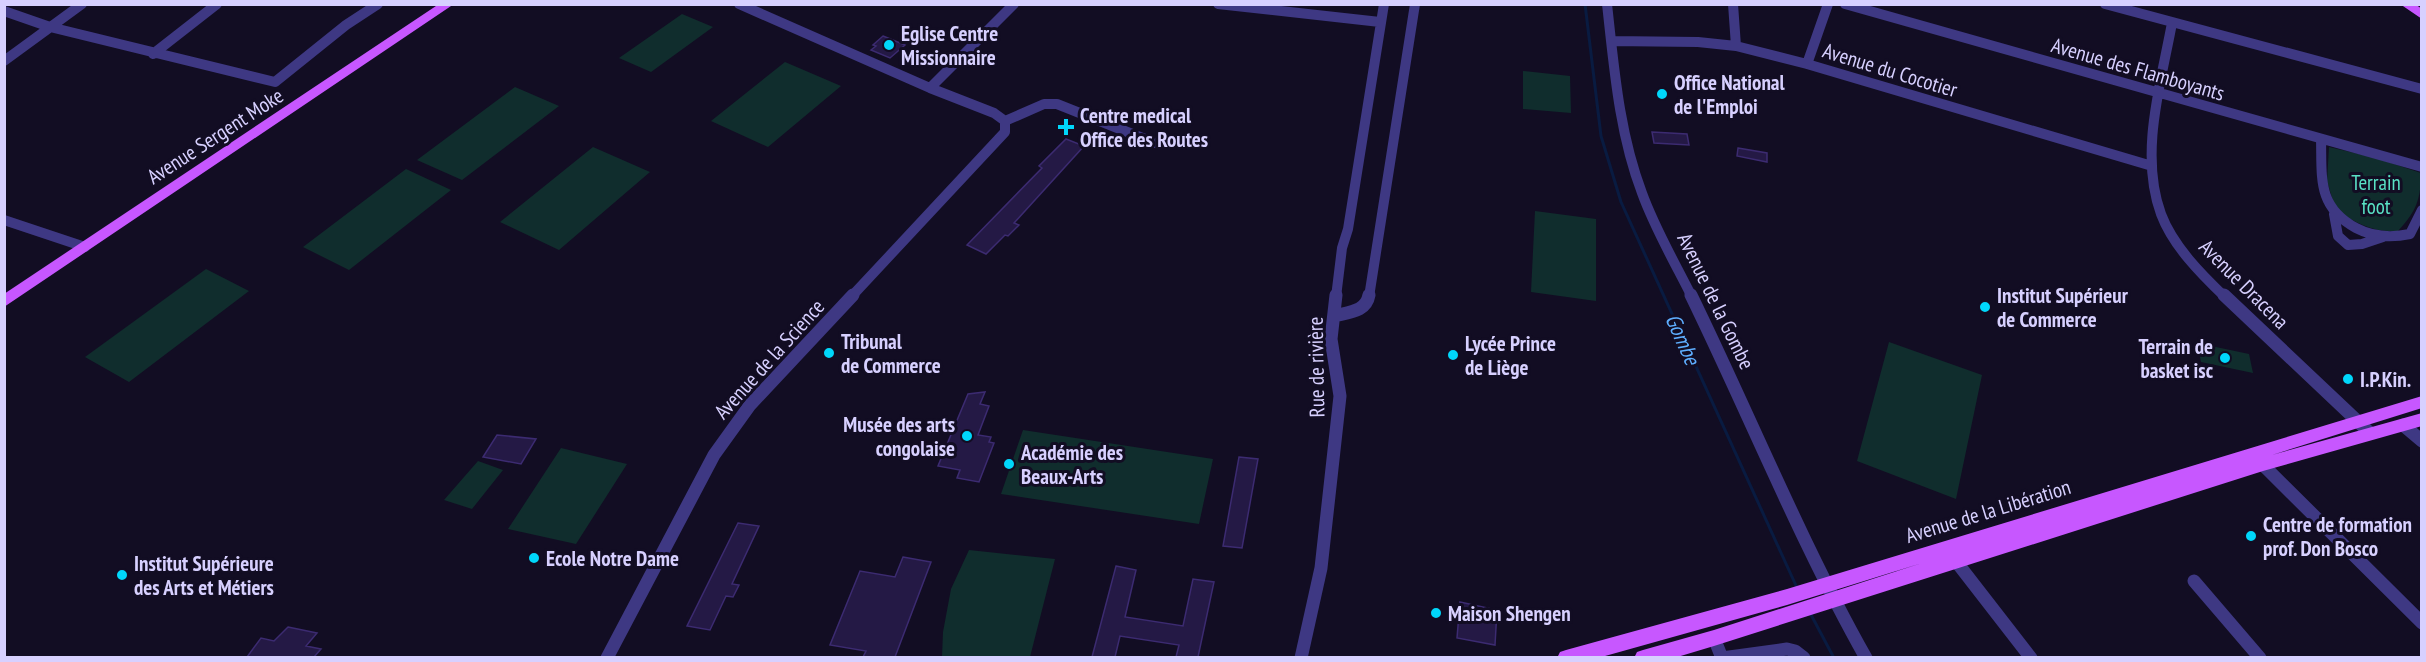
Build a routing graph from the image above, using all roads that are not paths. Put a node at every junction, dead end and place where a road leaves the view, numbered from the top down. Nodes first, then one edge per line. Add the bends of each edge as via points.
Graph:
1 (82, 4) edge
2 (217, 4) edge
3 (378, 4) edge
4 (448, 4) edge
5 (739, 4) edge
6 (1014, 4) edge
7 (1218, 4) edge
8 (1384, 4) edge
9 (1415, 4) edge
10 (1606, 4) edge
11 (1733, 4) edge
12 (1828, 4) edge
13 (1845, 4) edge
14 (2105, 4) edge
15 (2406, 4) edge
16 (4, 11) edge
17 (2421, 15) edge
18 (1380, 22) junction
19 (2172, 23) junction
20 (50, 27) junction
21 (1611, 41) junction
22 (1736, 46) junction
23 (153, 54) junction
24 (4, 61) edge
25 (1807, 64) junction
26 (930, 88) junction
27 (2421, 89) edge
28 (2160, 93) junction
29 (1005, 121) junction
30 (2321, 139) junction
31 (1155, 143) dead end
32 (2152, 166) junction
33 (2421, 167) edge
34 (2421, 210) edge
35 (2334, 214) junction
36 (4, 220) edge
37 (2384, 237) junction
38 (85, 247) junction
39 (4, 302) edge
40 (1334, 316) junction
41 (2421, 402) edge
42 (2421, 419) edge
43 (2357, 421) junction
44 (2403, 425) junction
45 (2370, 433) junction
46 (2421, 441) edge
47 (2257, 459) junction
48 (1955, 560) junction
49 (2194, 580) dead end
50 (1824, 595) junction
51 (1788, 606) junction
52 (2421, 623) edge
53 (1714, 638) junction
54 (607, 657) edge
55 (1301, 657) edge
56 (1566, 657) edge
57 (1643, 657) edge
58 (1722, 657) edge
59 (1804, 657) edge
60 (1866, 657) edge
61 (2031, 657) edge
62 (2260, 657) edge

1 - 20 street
2 - 23 street
3 - 23 street via 275,82
4 - 38 main road, Avenue Sergent Moke
5 - 26 street
6 - 26 street
7 - 18 street
8 - 18 street, Rue de rivière
9 - 40 street via 1368,302 1362,309
10 - 21 street, Avenue de la Gombe
11 - 22 street
12 - 25 street
13 - 28 street, Avenue des Flamboyants
14 - 19 street
15 - 17 main road
16 - 20 street
18 - 40 street, Rue de rivière
19 - 27 street
19 - 28 street, Avenue Dracena
20 - 23 street
20 - 24 street
21 - 22 street, Avenue du Cocotier
21 - 50 street, Avenue de la Gombe via 1627,143 1642,194 1725,363
22 - 25 street, Avenue du Cocotier
25 - 32 street, Avenue du Cocotier
26 - 29 street
28 - 30 street, Avenue des Flamboyants
28 - 32 street, Avenue Dracena
29 - 31 street via 1056,104
29 - 54 street, Avenue de la Science via 1005,132 730,430
30 - 33 street, Avenue des Flamboyants
30 - 35 street via 2322,175
32 - 43 street, Avenue Dracena via 2162,215 2199,272
34 - 37 street via 2410,234
35 - 37 street via 2365,232
35 - 37 street via 2337,237 2342,242 2361,246
36 - 38 street
38 - 39 main road, Avenue Sergent Moke
40 - 55 street, Rue de rivière via 1331,339 1340,396 1321,568
41 - 43 main road, Avenue de la Libération
42 - 44 main road, Avenue de la Libération
43 - 45 street, Avenue Dracena
43 - 47 main road, Avenue de la Libération
44 - 45 main road, Avenue de la Libération
44 - 46 street
45 - 47 main road, Avenue de la Libération
47 - 48 main road, Avenue de la Libération
47 - 50 main road, Avenue de la Libération
47 - 52 street
48 - 50 main road, Avenue de la Libération
48 - 61 street
49 - 62 street
50 - 51 main road, Avenue de la Libération
50 - 60 street, Avenue de la Gombe
51 - 53 main road, Avenue de la Libération
51 - 56 main road, Avenue de la Libération
53 - 57 main road, Avenue de la Libération
53 - 58 street
58 - 59 street via 1786,650

